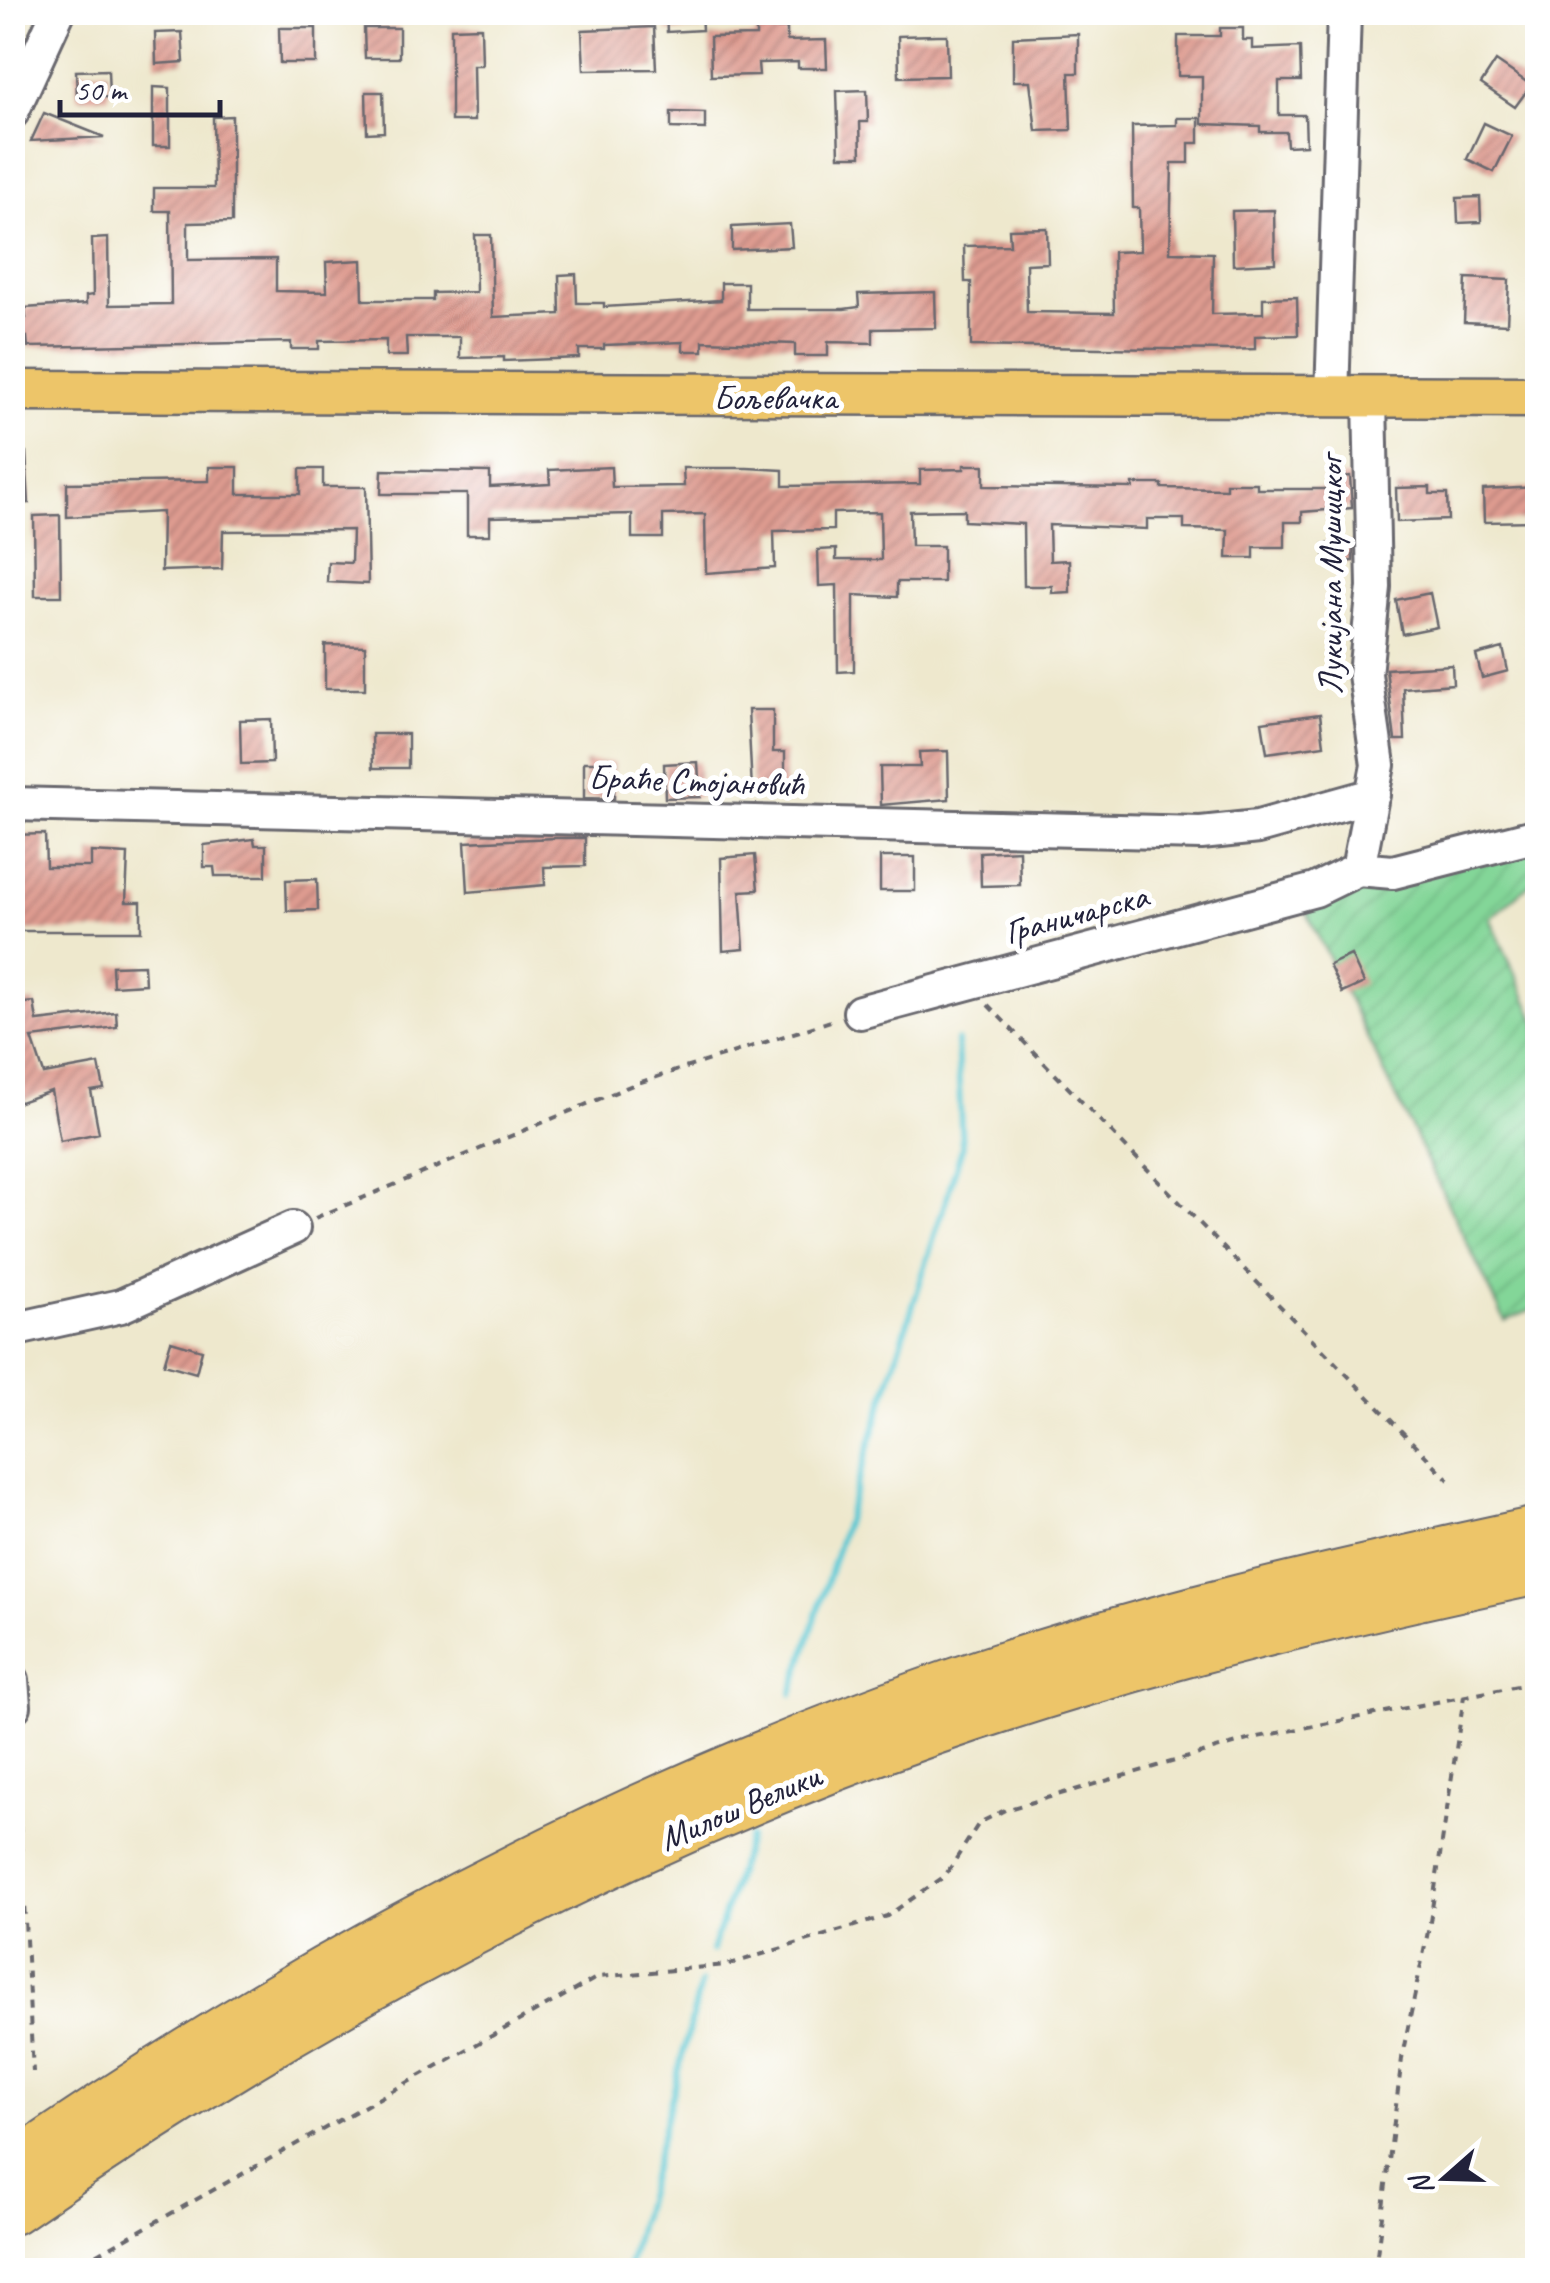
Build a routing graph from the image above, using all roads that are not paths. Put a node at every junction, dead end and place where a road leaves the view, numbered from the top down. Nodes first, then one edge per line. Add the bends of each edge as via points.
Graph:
1 (58, 12) edge
2 (1344, 12) edge
3 (12, 112) edge
4 (12, 392) edge
5 (1538, 397) edge
6 (1351, 398) junction
7 (1373, 794) junction
8 (12, 804) edge
9 (1538, 836) edge
10 (1358, 868) junction
11 (860, 1012) road end
12 (292, 1228) road end
13 (12, 1330) edge
14 (1538, 1531) edge
15 (1538, 1570) edge
16 (12, 2168) edge
17 (12, 2210) edge

1 - 3 street
2 - 6 street, Лукијана Мушицког
4 - 6 main road, Бољевачка
5 - 6 main road, Бољевачка
6 - 7 street, Лукијана Мушицког via 1374,587 1364,674 1378,765
7 - 8 street, Браће Стојановић via 1258,827 1201,833
7 - 10 street, Лукијана Мушицког
9 - 10 street, Граничарска via 1393,872
10 - 11 street, Граничарска via 1316,890
12 - 13 street via 121,1306
14 - 16 highway, Милош Велики via 1070,1648 933,1690 716,1776 394,1929 176,2056
15 - 17 highway, Милош Велики via 1176,1656 945,1727 726,1811 506,1912 305,2021

